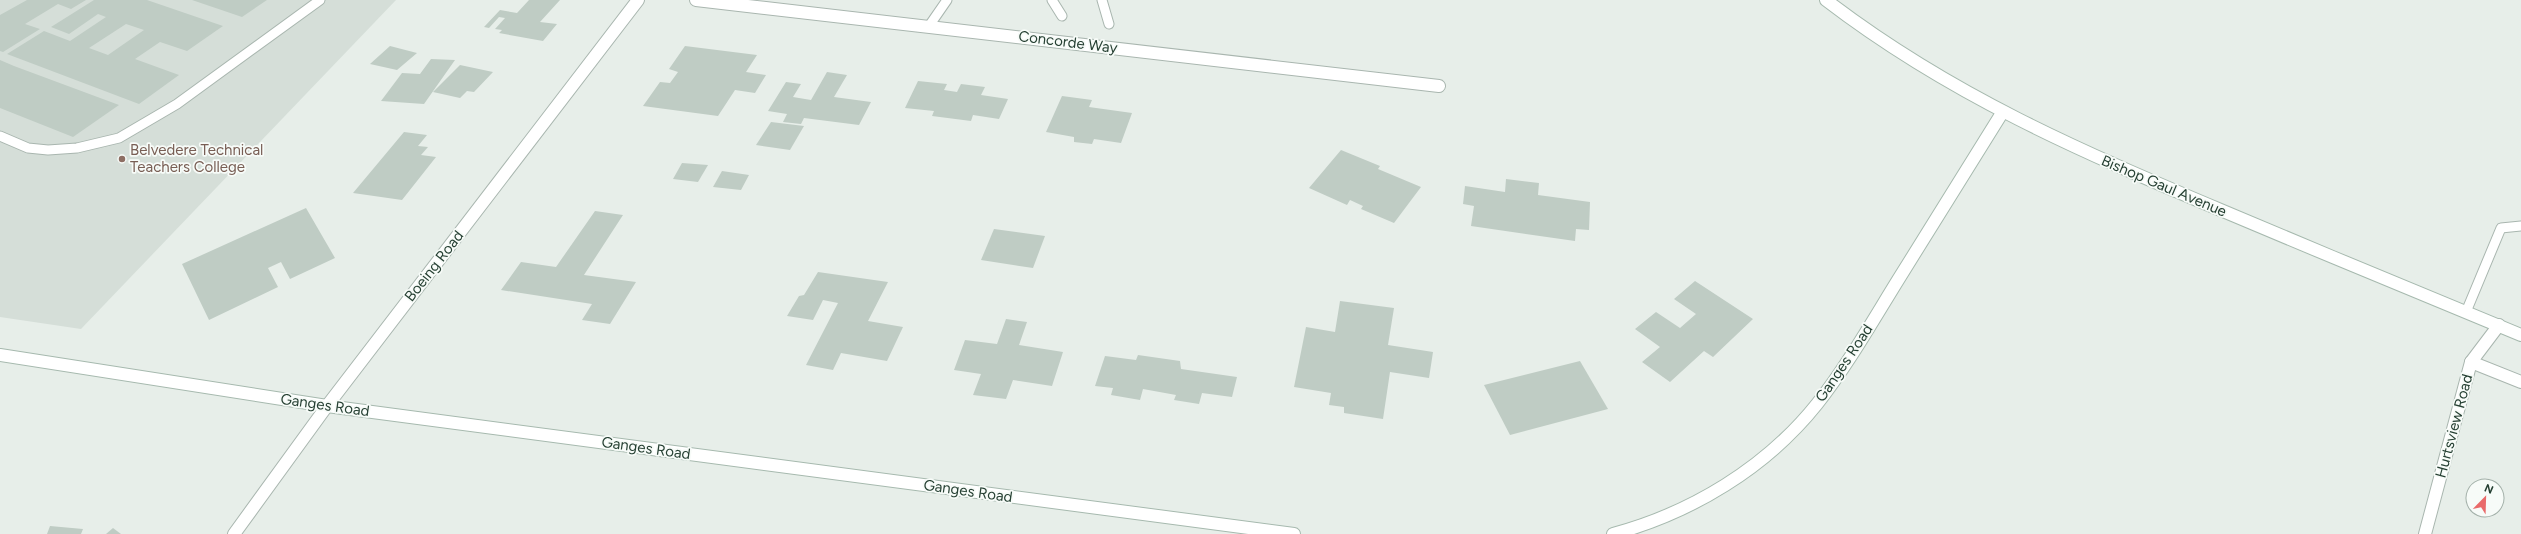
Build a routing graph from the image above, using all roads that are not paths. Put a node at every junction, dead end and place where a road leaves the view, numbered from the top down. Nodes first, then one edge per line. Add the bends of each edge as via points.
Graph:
1 (320, 0) edge
2 (638, 0) edge
3 (696, 0) edge
4 (947, 0) edge
5 (1052, 0) edge
6 (1102, 0) edge
7 (1826, 0) edge
8 (1062, 16) dead end
9 (1109, 24) dead end
10 (929, 26) junction
11 (1439, 86) dead end
12 (2002, 113) junction
13 (0, 136) edge
14 (2521, 226) edge
15 (2466, 312) junction
16 (2499, 325) junction
17 (2521, 335) edge
18 (0, 355) edge
19 (2471, 362) junction
20 (2521, 382) edge
21 (327, 406) junction
22 (234, 534) edge
23 (1294, 534) edge
24 (1613, 534) edge
25 (2425, 534) edge

1 - 13 lane via 177,104 119,138 78,148 48,150 28,148
2 - 21 street, Boeing Road
3 - 10 street, Concorde Way
4 - 10 lane
5 - 8 lane
6 - 9 lane
7 - 12 street, Bishop Gaul Avenue via 1892,49
10 - 11 street, Concorde Way
12 - 15 street, Bishop Gaul Avenue via 2073,148
12 - 24 street, Ganges Road via 1850,357 1826,393 1795,429 1728,485 1687,508 1636,529
14 - 15 lane via 2501,228
15 - 16 street, Bishop Gaul Avenue
16 - 17 street, Bishop Gaul Avenue
16 - 19 street, Hurtsview Road
18 - 21 street, Ganges Road
19 - 20 street
19 - 25 street, Hurtsview Road
21 - 22 street, Boeing Road
21 - 23 street, Ganges Road

